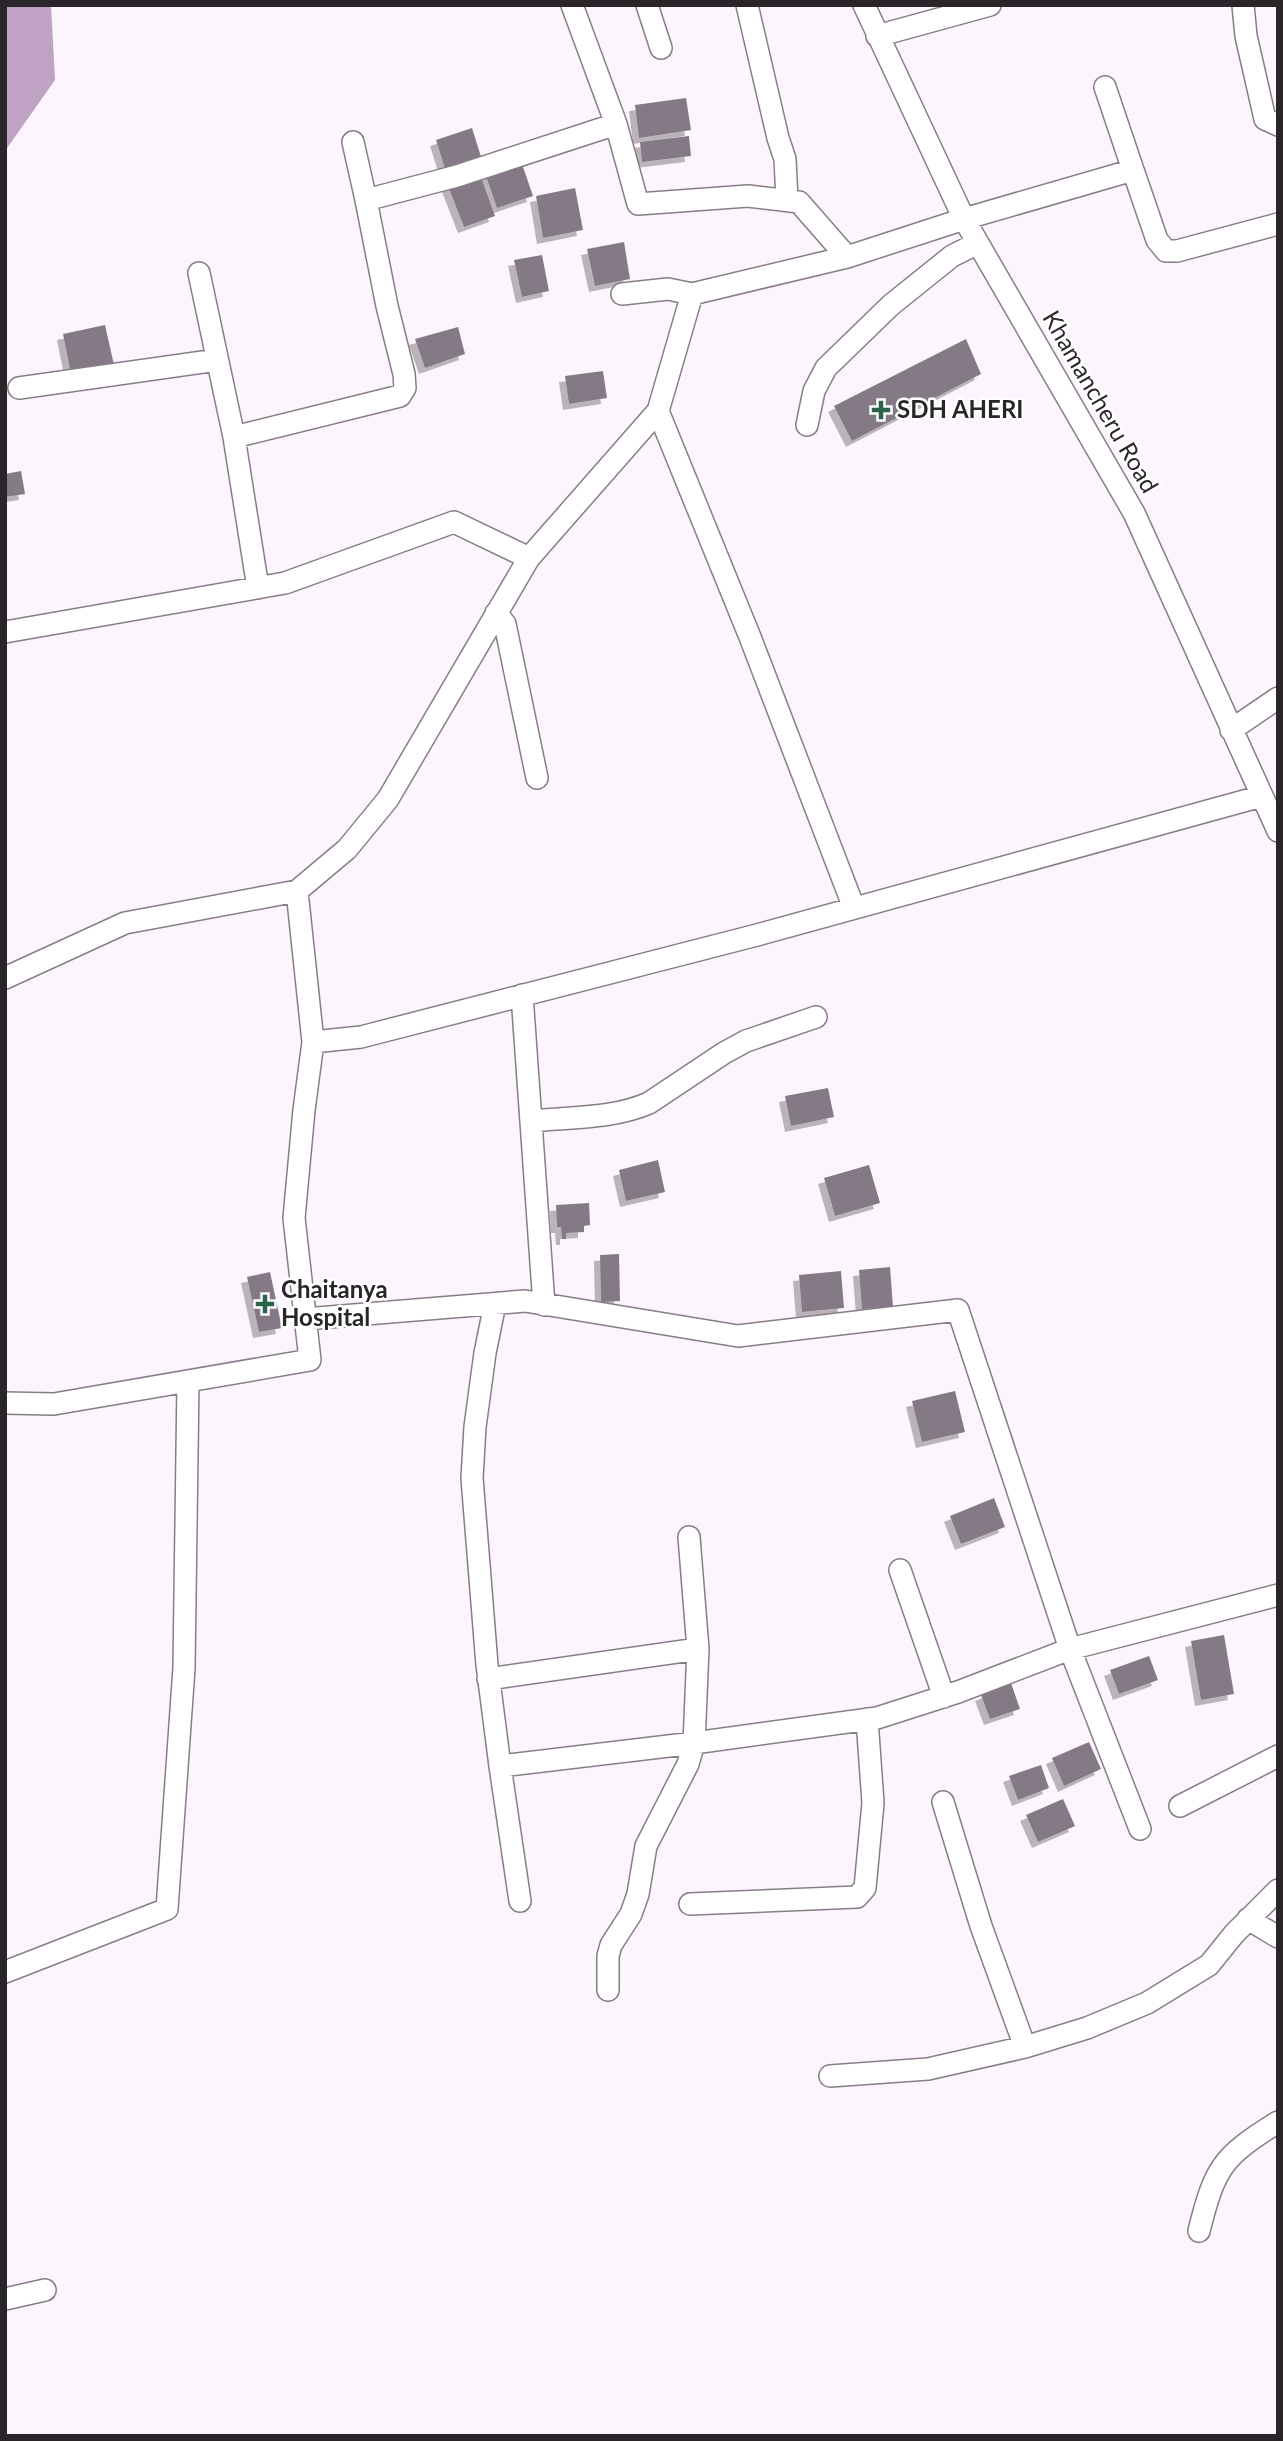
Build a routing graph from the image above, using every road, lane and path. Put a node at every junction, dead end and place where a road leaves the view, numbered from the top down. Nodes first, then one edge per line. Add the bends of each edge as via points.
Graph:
1 (572, 5) edge
2 (648, 5) edge
3 (747, 5) edge
4 (864, 5) edge
5 (990, 5) edge
6 (1243, 5) edge
7 (877, 36) junction
8 (660, 48) dead end
9 (1105, 87) dead end
10 (616, 124) junction
11 (1278, 125) edge
12 (353, 142) dead end
13 (1133, 170) junction
14 (366, 200) junction
15 (787, 200) junction
16 (964, 219) junction
17 (1278, 224) edge
18 (978, 243) junction
19 (847, 257) junction
20 (199, 273) dead end
21 (622, 294) dead end
22 (692, 294) junction
23 (217, 360) junction
24 (19, 388) dead end
25 (658, 411) junction
26 (807, 425) dead end
27 (234, 437) junction
28 (529, 558) junction
29 (258, 588) junction
30 (496, 613) junction
31 (5, 632) edge
32 (1278, 698) edge
33 (1231, 730) junction
34 (537, 778) dead end
35 (1262, 796) junction
36 (1278, 831) edge
37 (297, 891) junction
38 (854, 908) junction
39 (5, 978) edge
40 (522, 995) junction
41 (816, 1017) dead end
42 (313, 1042) junction
43 (531, 1121) junction
44 (495, 1304) junction
45 (544, 1305) junction
46 (305, 1319) junction
47 (188, 1381) junction
48 (5, 1402) edge
49 (689, 1538) dead end
50 (900, 1570) dead end
51 (1278, 1595) edge
52 (698, 1649) junction
53 (1070, 1649) junction
54 (488, 1679) junction
55 (944, 1697) junction
56 (867, 1719) junction
57 (694, 1743) junction
58 (1278, 1756) edge
59 (500, 1766) junction
60 (943, 1802) dead end
61 (1180, 1806) dead end
62 (1140, 1829) dead end
63 (1278, 1889) edge
64 (520, 1901) dead end
65 (690, 1903) dead end
66 (1248, 1919) junction
67 (1278, 1937) edge
68 (5, 1972) edge
69 (608, 1990) dead end
70 (1025, 2048) junction
71 (830, 2076) dead end
72 (1278, 2122) edge
73 (1199, 2231) dead end
74 (45, 2290) dead end
75 (5, 2299) edge

1 - 10 street
2 - 8 street
3 - 15 street via 785,159
4 - 7 street, Khamancheru Road
5 - 7 street
6 - 11 street via 1265,119
7 - 16 street, Khamancheru Road
9 - 13 street
10 - 14 street via 457,176
10 - 15 street via 638,204 748,196
12 - 14 street
13 - 16 street
13 - 17 street via 1157,240 1166,251
14 - 27 street via 405,388 400,396
15 - 19 street via 799,202
16 - 18 street, Khamancheru Road
16 - 19 street
18 - 26 street via 952,256 891,305 826,368 814,391
18 - 33 street, Khamancheru Road via 1134,513
19 - 22 street
20 - 23 street
21 - 22 street via 668,289
22 - 25 street
23 - 24 street
23 - 27 street
25 - 28 street
25 - 38 street
27 - 29 street
28 - 29 street via 454,522 285,583
28 - 30 street
29 - 31 street
30 - 34 street via 505,624
30 - 37 street via 388,799 347,849
32 - 33 street
33 - 35 street, Khamancheru Road
35 - 36 street, Khamancheru Road
35 - 38 street
37 - 39 street via 125,923
37 - 42 street
38 - 40 street
40 - 42 street via 361,1037
40 - 43 street
41 - 43 street via 746,1041 638,1108
42 - 46 street via 294,1218
43 - 45 street
44 - 45 street via 526,1301
44 - 46 street
44 - 54 street via 481,1378 472,1475
45 - 53 street via 738,1335 958,1310
46 - 47 street via 310,1360
47 - 48 street via 54,1404
47 - 68 street via 184,1668 167,1909
49 - 52 street
50 - 55 street
51 - 53 street
52 - 54 street
52 - 57 street
53 - 55 street
53 - 62 street
54 - 59 street
55 - 56 street
56 - 57 street
56 - 65 street via 873,1803 864,1888 857,1898
57 - 59 street
57 - 69 street via 646,1846 631,1914 611,1945
58 - 61 street
59 - 64 street
60 - 70 street
63 - 66 street
66 - 67 street
66 - 70 street via 1209,1965 1180,1985 1087,2028
70 - 71 street via 928,2069
72 - 73 street via 1222,2165 1207,2197
74 - 75 street

